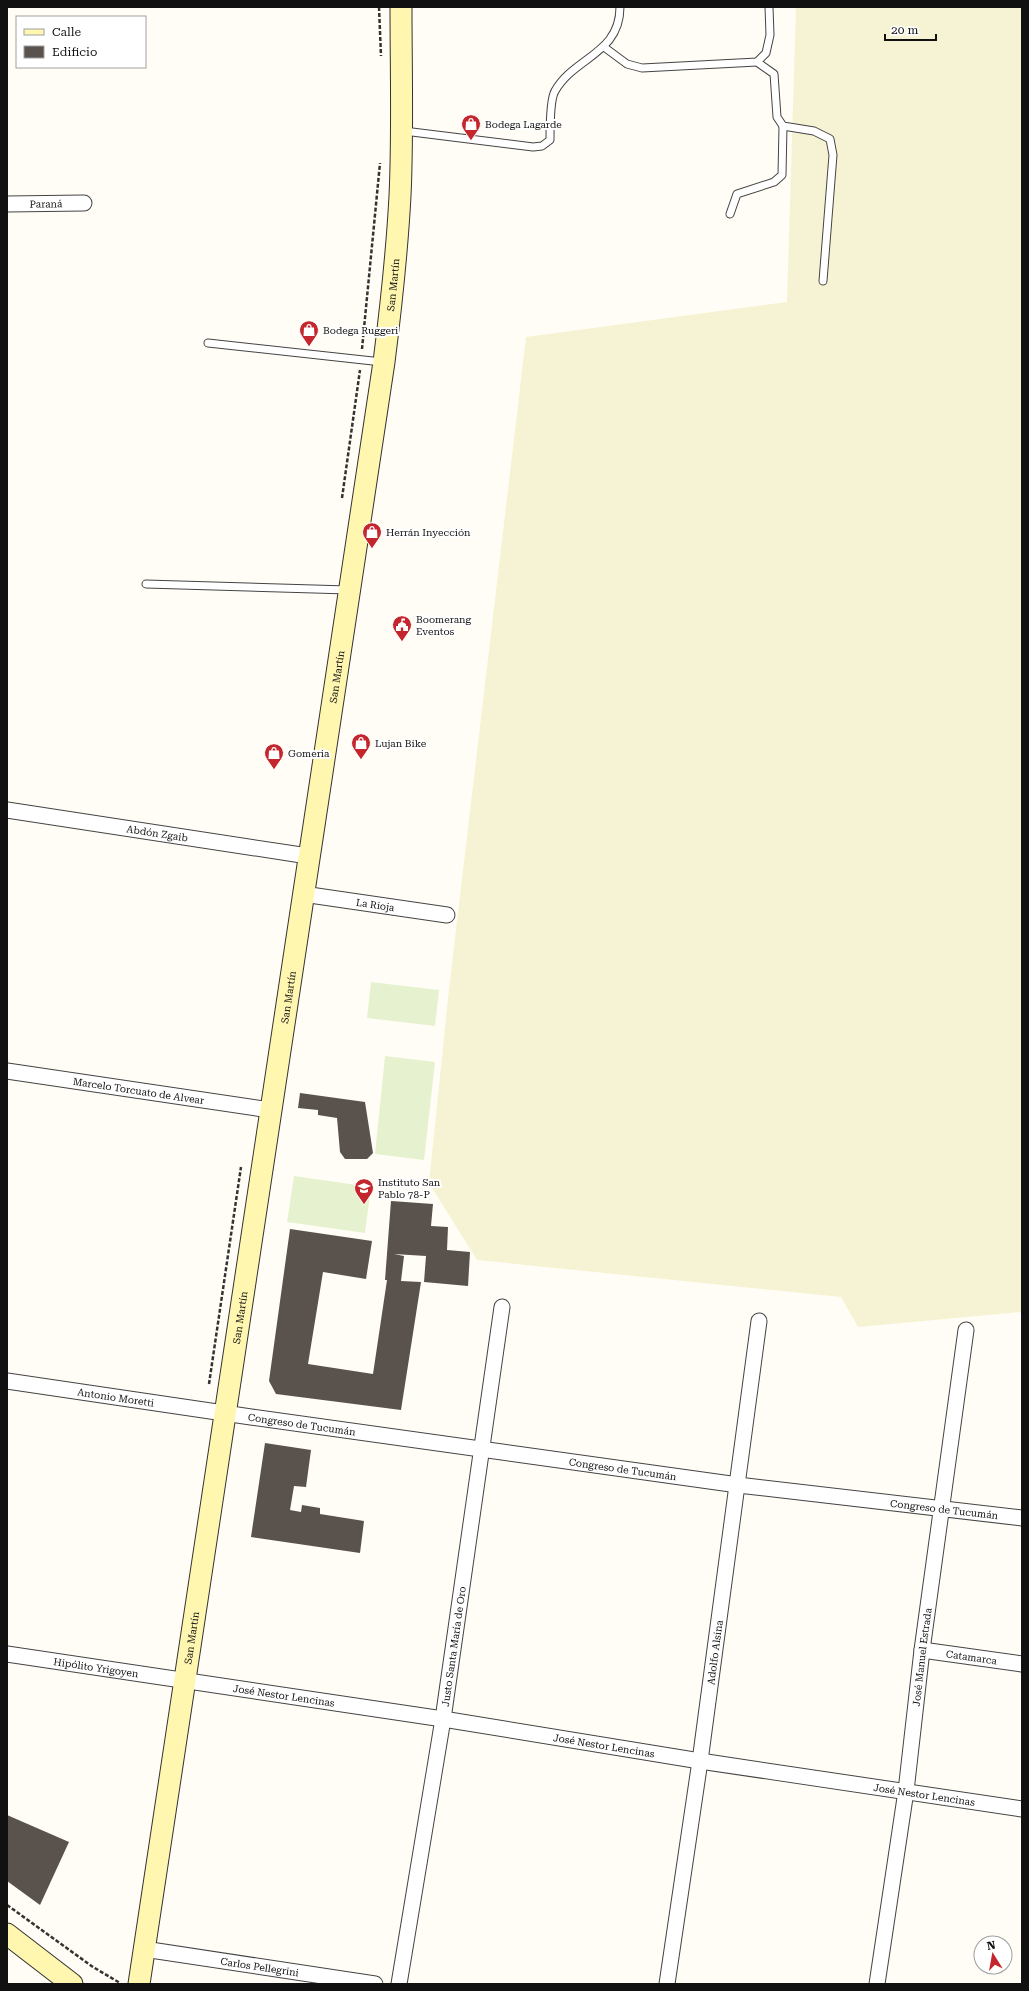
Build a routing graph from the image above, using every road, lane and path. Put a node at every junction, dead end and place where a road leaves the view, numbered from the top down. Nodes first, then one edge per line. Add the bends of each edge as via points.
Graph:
1 (379, 7) edge
2 (401, 7) edge
3 (620, 7) edge
4 (769, 7) edge
5 (604, 47) junction
6 (381, 62) dead end
7 (757, 62) junction
8 (783, 126) junction
9 (402, 131) junction
10 (381, 156) dead end
11 (84, 203) dead end
12 (7, 204) edge
13 (730, 214) dead end
14 (823, 281) dead end
15 (208, 343) dead end
16 (361, 361) junction
17 (384, 362) junction
18 (342, 502) dead end
19 (146, 584) dead end
20 (348, 590) junction
21 (7, 810) edge
22 (308, 856) junction
23 (303, 894) junction
24 (447, 915) dead end
25 (7, 1071) edge
26 (270, 1110) junction
27 (242, 1160) dead end
28 (502, 1307) dead end
29 (758, 1321) dead end
30 (966, 1330) dead end
31 (7, 1381) edge
32 (215, 1411) junction
33 (481, 1450) junction
34 (738, 1485) junction
35 (942, 1509) junction
36 (1022, 1518) edge
37 (922, 1650) junction
38 (7, 1654) edge
39 (1022, 1664) edge
40 (186, 1680) junction
41 (442, 1719) junction
42 (700, 1761) junction
43 (906, 1791) junction
44 (1022, 1809) edge
45 (7, 1905) edge
46 (7, 1934) edge
47 (144, 1949) junction
48 (130, 1979) edge
49 (119, 1982) junction
50 (72, 1984) edge
51 (122, 1984) edge
52 (375, 1984) edge
53 (399, 1984) edge
54 (667, 1984) edge
55 (877, 1984) edge

1 - 6 path
2 - 9 main road, San Martín
3 - 5 lane via 613,36
4 - 7 lane via 770,35 766,53
5 - 7 lane via 627,64 642,68
5 - 9 lane via 568,74 554,92 550,140 542,146 533,148
7 - 8 lane via 774,74 777,117
8 - 13 lane via 782,175 774,182 737,194
8 - 14 lane via 814,131 830,139 833,155
9 - 17 main road, San Martín via 394,274
10 - 16 path
11 - 12 street, Paraná
15 - 16 lane
16 - 17 lane
16 - 18 path
17 - 20 main road, San Martín
19 - 20 lane
20 - 22 main road, San Martín
21 - 22 street, Abdón Zgaib
22 - 23 main road, San Martín
23 - 24 street, La Rioja
23 - 26 main road, San Martín
25 - 26 street, Marcelo Torcuato de Alvear
26 - 32 main road, San Martín
27 - 32 path
28 - 33 street, Justo Santa María de Oro
29 - 34 street, Adolfo Alsina
30 - 35 street, José Manuel Estrada
31 - 32 street, Antonio Moretti
32 - 33 street, Congreso de Tucumán
32 - 40 main road, San Martín
33 - 34 street, Congreso de Tucumán
33 - 41 street, Justo Santa María de Oro
34 - 35 street, Congreso de Tucumán
34 - 42 street, Adolfo Alsina
35 - 36 street, Congreso de Tucumán
35 - 37 street, José Manuel Estrada
37 - 39 street, Catamarca
37 - 43 street, José Manuel Estrada
38 - 40 street, Hipólito Yrigoyen
40 - 41 street, José Nestor Lencinas
40 - 47 main road, San Martín
41 - 42 street, José Nestor Lencinas
41 - 53 street, Justo Santa María de Oro
42 - 43 street, José Nestor Lencinas
42 - 54 street, Adolfo Alsina
43 - 44 street, José Nestor Lencinas
43 - 55 street, José Manuel Estrada
45 - 49 path via 93,1967
46 - 50 main road
47 - 48 main road, San Martín
47 - 52 street, Carlos Pellegrini
48 - 49 path
49 - 51 path

